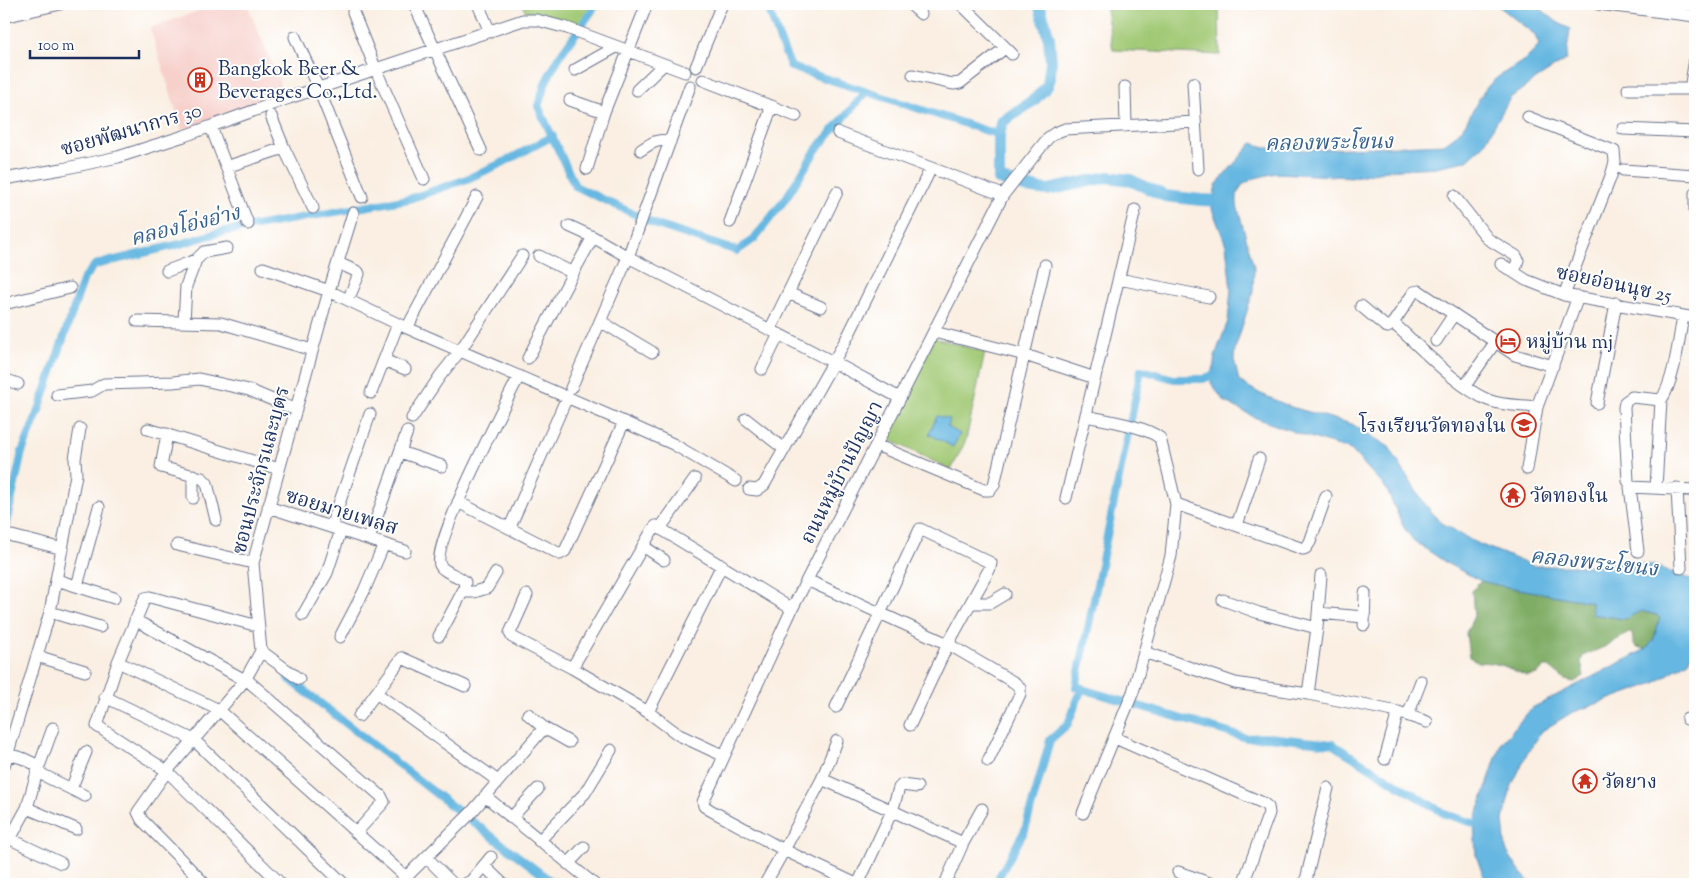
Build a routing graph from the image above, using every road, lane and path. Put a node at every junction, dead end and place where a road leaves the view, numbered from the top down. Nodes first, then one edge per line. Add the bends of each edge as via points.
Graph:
1 (23, 4) edge
2 (60, 4) edge
3 (414, 4) edge
4 (478, 4) edge
5 (647, 4) edge
6 (722, 4) edge
7 (910, 4) edge
8 (961, 4) edge
9 (1598, 4) edge
10 (4, 8) edge
11 (353, 12) dead end
12 (922, 14) dead end
13 (1695, 16) edge
14 (4, 17) edge
15 (490, 32) junction
16 (295, 37) dead end
17 (616, 47) junction
18 (435, 50) junction
19 (628, 52) junction
20 (1695, 59) edge
21 (663, 65) junction
22 (696, 67) junction
23 (376, 70) junction
24 (575, 70) dead end
25 (685, 72) junction
26 (913, 75) dead end
27 (703, 80) junction
28 (1193, 83) dead end
29 (690, 86) junction
30 (1125, 87) dead end
31 (1628, 89) dead end
32 (1693, 89) edge
33 (319, 90) junction
34 (637, 90) dead end
35 (570, 100) dead end
36 (772, 106) junction
37 (268, 112) junction
38 (604, 112) junction
39 (796, 116) dead end
40 (1528, 117) dead end
41 (1195, 122) junction
42 (1126, 126) junction
43 (211, 127) junction
44 (1623, 129) dead end
45 (1695, 132) edge
46 (838, 133) dead end
47 (670, 142) junction
48 (284, 148) junction
49 (481, 150) dead end
50 (641, 150) dead end
51 (226, 167) junction
52 (931, 168) junction
53 (587, 169) dead end
54 (1198, 169) dead end
55 (1623, 170) dead end
56 (1695, 176) edge
57 (4, 179) edge
58 (424, 179) dead end
59 (1009, 187) junction
60 (837, 192) dead end
61 (1695, 193) edge
62 (1454, 196) dead end
63 (362, 197) dead end
64 (477, 197) dead end
65 (313, 208) dead end
66 (1136, 210) dead end
67 (1694, 212) edge
68 (353, 213) dead end
69 (730, 222) dead end
70 (248, 224) dead end
71 (569, 226) dead end
72 (594, 238) junction
73 (227, 248) dead end
74 (522, 256) dead end
75 (539, 256) dead end
76 (628, 257) junction
77 (196, 260) junction
78 (338, 263) junction
79 (1501, 264) dead end
80 (1045, 265) dead end
81 (263, 268) dead end
82 (167, 270) dead end
83 (1514, 272) junction
84 (573, 273) junction
85 (1119, 279) junction
86 (70, 288) dead end
87 (329, 291) junction
88 (788, 292) junction
89 (351, 293) dead end
90 (1564, 295) junction
91 (1209, 297) dead end
92 (1578, 297) junction
93 (1616, 303) junction
94 (4, 304) edge
95 (1361, 306) dead end
96 (820, 307) dead end
97 (1454, 314) junction
98 (1683, 316) junction
99 (1695, 318) edge
100 (137, 321) dead end
101 (600, 321) junction
102 (184, 322) junction
103 (1392, 324) junction
104 (402, 326) junction
105 (775, 332) junction
106 (934, 332) junction
107 (1436, 341) dead end
108 (1496, 341) junction
109 (312, 350) junction
110 (460, 351) junction
111 (652, 352) dead end
112 (1025, 355) junction
113 (528, 358) dead end
114 (384, 360) junction
115 (833, 362) junction
116 (1553, 366) junction
117 (405, 369) dead end
118 (762, 369) dead end
119 (519, 376) junction
120 (1095, 378) junction
121 (4, 379) edge
122 (18, 384) dead end
123 (1465, 386) junction
124 (371, 393) dead end
125 (569, 393) junction
126 (57, 395) dead end
127 (900, 398) junction
128 (1661, 400) junction
129 (1597, 403) dead end
130 (1537, 407) junction
131 (296, 410) junction
132 (370, 414) dead end
133 (1086, 416) junction
134 (412, 418) dead end
135 (746, 419) dead end
136 (624, 422) junction
137 (80, 429) dead end
138 (148, 429) dead end
139 (407, 432) dead end
140 (167, 434) junction
141 (876, 445) junction
142 (784, 449) junction
143 (400, 452) junction
144 (1259, 459) dead end
145 (442, 466) dead end
146 (279, 469) junction
147 (1527, 469) dead end
148 (193, 476) junction
149 (695, 479) dead end
150 (736, 481) dead end
151 (1628, 482) dead end
152 (749, 488) dead end
153 (1656, 488) junction
154 (1677, 488) junction
155 (1695, 490) edge
156 (1326, 496) dead end
157 (193, 498) dead end
158 (1066, 498) dead end
159 (458, 502) junction
160 (1176, 504) junction
161 (99, 507) dead end
162 (268, 507) junction
163 (216, 520) dead end
164 (1237, 525) junction
165 (510, 527) junction
166 (661, 527) junction
167 (336, 529) junction
168 (12, 536) dead end
169 (369, 539) junction
170 (384, 544) junction
171 (177, 545) dead end
172 (643, 546) junction
173 (63, 549) junction
174 (405, 550) dead end
175 (1638, 551) dead end
176 (664, 560) dead end
177 (252, 563) junction
178 (722, 565) junction
179 (1681, 568) dead end
180 (496, 573) dead end
181 (1321, 575) dead end
182 (56, 580) junction
183 (807, 580) junction
184 (77, 586) junction
185 (462, 592) junction
186 (1365, 593) dead end
187 (1005, 594) dead end
188 (527, 595) dead end
189 (114, 598) dead end
190 (1223, 600) dead end
191 (971, 603) junction
192 (792, 609) junction
193 (50, 612) junction
194 (1318, 613) junction
195 (881, 614) junction
196 (303, 616) dead end
197 (134, 620) junction
198 (258, 626) junction
199 (100, 627) dead end
200 (1317, 628) junction
201 (340, 636) dead end
202 (439, 636) dead end
203 (948, 644) junction
204 (261, 651) junction
205 (1144, 652) junction
206 (37, 656) junction
207 (118, 662) junction
208 (572, 668) junction
209 (85, 671) dead end
210 (299, 679) dead end
211 (246, 680) junction
212 (1421, 681) dead end
213 (465, 686) dead end
214 (376, 693) junction
215 (1308, 694) junction
216 (105, 697) junction
217 (836, 707) dead end
218 (219, 710) junction
219 (648, 712) junction
220 (528, 714) dead end
221 (1403, 714) junction
222 (359, 716) dead end
223 (1427, 722) dead end
224 (910, 725) dead end
225 (53, 728) dead end
226 (544, 728) junction
227 (1115, 738) junction
228 (194, 740) junction
229 (837, 741) dead end
230 (569, 742) dead end
231 (611, 750) dead end
232 (86, 752) dead end
233 (7, 754) junction
234 (724, 756) junction
235 (1385, 758) dead end
236 (988, 760) dead end
237 (4, 766) edge
238 (38, 769) junction
239 (167, 771) junction
240 (822, 779) junction
241 (498, 781) junction
242 (916, 787) dead end
243 (1328, 788) dead end
244 (71, 789) junction
245 (538, 789) dead end
246 (85, 796) dead end
247 (485, 796) junction
248 (27, 808) junction
249 (982, 809) dead end
250 (892, 811) junction
251 (1083, 813) dead end
252 (511, 818) junction
253 (76, 829) dead end
254 (356, 833) junction
255 (7, 837) edge
256 (539, 841) junction
257 (963, 843) junction
258 (584, 847) dead end
259 (784, 850) junction
260 (426, 857) junction
261 (61, 863) dead end
262 (568, 864) junction
263 (1178, 872) dead end
264 (402, 881) edge
265 (841, 881) edge
266 (205, 884) edge
267 (281, 884) edge
268 (344, 884) edge
269 (453, 884) edge
270 (465, 884) edge
271 (502, 884) edge
272 (594, 884) edge
273 (765, 884) edge
274 (857, 884) edge
275 (945, 884) edge
276 (1212, 884) edge
277 (1243, 884) edge
278 (1305, 884) edge

1 - 10 street
2 - 14 street
3 - 18 street
4 - 15 street
5 - 19 street
6 - 22 street
7 - 12 street
8 - 26 street via 1009,51 960,83
9 - 13 street
11 - 23 street
15 - 17 street via 523,20 537,20
15 - 18 street
16 - 33 street
17 - 19 street
17 - 24 street
18 - 23 street
18 - 49 street
19 - 21 street
19 - 38 street
20 - 32 street
21 - 25 street
21 - 34 street
22 - 25 street
22 - 27 street via 703,74
23 - 33 street
23 - 58 street
25 - 29 street via 685,82
27 - 29 street via 699,86
27 - 36 street
28 - 41 street
29 - 47 street
30 - 42 street
31 - 32 street
33 - 37 street
33 - 63 street
35 - 38 street
36 - 39 street
36 - 69 street
37 - 43 street, ซอยพัฒนาการ 30
37 - 48 street
38 - 53 street
40 - 90 street via 1614,151 1615,155 1611,176
41 - 42 street
41 - 54 street
42 - 59 street via 1065,129 1054,133
43 - 51 street
43 - 57 street, ซอยพัฒนาการ 30 via 118,157
44 - 45 street
46 - 52 street
47 - 50 street via 657,140
47 - 76 street
48 - 51 street
48 - 65 street
51 - 70 street
52 - 59 street
52 - 115 street
55 - 56 street
59 - 106 street
60 - 88 street
61 - 67 street
62 - 83 street via 1488,239 1516,256
64 - 104 street
66 - 85 street
68 - 78 street, ซอนประจักรและบุตร
71 - 72 street, ถนนหมู่บ้านปัญญา
72 - 76 street, ถนนหมู่บ้านปัญญา
72 - 84 street
73 - 77 street via 204,252
74 - 110 street
75 - 84 street
76 - 101 street
76 - 105 street, ถนนหมู่บ้านปัญญา
77 - 82 street
77 - 102 street via 186,286
78 - 87 street, ซอนประจักรและบุตร
78 - 89 street via 358,272
79 - 83 street, ซอยอ่อนนุช 25
80 - 112 street
81 - 87 street
83 - 90 street, ซอยอ่อนนุช 25
84 - 113 street
85 - 91 street
85 - 120 street
86 - 94 street
87 - 104 street
87 - 109 street, ซอนประจักรและบุตร
88 - 96 street
88 - 105 street
90 - 92 street, ซอยอ่อนนุช 25
92 - 93 street, ซอยอ่อนนุช 25
92 - 116 street
93 - 98 street, ซอยอ่อนนุช 25
93 - 129 street
95 - 103 street via 1385,326
97 - 103 street via 1417,291
97 - 107 street
97 - 108 street
98 - 99 street, ซอยอ่อนนุช 25
98 - 128 street via 1674,366 1666,394
100 - 102 street
101 - 111 street
101 - 125 street
102 - 109 street via 221,324
103 - 123 street
104 - 110 street
104 - 114 street
105 - 115 street, ถนนหมู่บ้านปัญญา
105 - 118 street
106 - 112 street
106 - 127 street
108 - 116 street via 1521,358
108 - 123 street
109 - 131 street, ซอนประจักรและบุตร
110 - 119 street
110 - 134 street
112 - 120 street
112 - 141 street via 994,485 990,490
114 - 117 street
114 - 124 street
115 - 127 street, ถนนหมู่บ้านปัญญา
115 - 142 street
116 - 130 street
119 - 125 street
119 - 159 street
120 - 133 street
121 - 122 street
123 - 130 street via 1498,403
125 - 136 street
125 - 165 street
126 - 131 street via 92,390 104,384 199,379 249,390
127 - 141 street, ถนนหมู่บ้านปัญญา
128 - 151 street via 1632,396 1625,402
128 - 153 street
130 - 147 street
131 - 146 street, ซอนประจักรและบุตร
132 - 167 street
133 - 158 street
133 - 160 street via 1157,436 1162,442
135 - 142 street
136 - 150 street via 672,444
136 - 165 street via 565,551 560,554
137 - 173 street
138 - 140 street
139 - 143 street
140 - 146 street
140 - 148 street via 160,467
141 - 183 street, ถนนหมู่บ้านปัญญา
142 - 152 street via 764,484 757,490
143 - 145 street
143 - 169 street
144 - 164 street
146 - 162 street, ซอนประจักรและบุตร
148 - 157 street
148 - 163 street via 207,482
149 - 166 street
153 - 154 street
153 - 175 street via 1630,487
154 - 155 street
154 - 179 street
156 - 164 street via 1305,549
159 - 165 street
159 - 185 street via 439,557 442,567 464,582
160 - 164 street
160 - 205 street via 1171,556
161 - 184 street
162 - 167 street, ซอยมายเพลส
162 - 177 street, ซอนประจักรและบุตร
166 - 172 street via 653,529
166 - 178 street
167 - 169 street, ซอยมายเพลส
167 - 196 street via 327,573
168 - 173 street
169 - 170 street, ซอยมายเพลส
170 - 174 street, ซอยมายเพลส
170 - 201 street
171 - 177 street
172 - 176 street
172 - 208 street
173 - 182 street
177 - 198 street, ซอนประจักรและบุตร
178 - 192 street
178 - 219 street
180 - 185 street via 487,588
181 - 194 street
182 - 184 street
182 - 193 street
183 - 192 street, ถนนหมู่บ้านปัญญา
183 - 195 street
184 - 189 street
185 - 202 street
186 - 194 street via 1364,621
187 - 191 street via 990,603
188 - 208 street via 510,635
190 - 200 street
191 - 195 street via 991,563 920,529
191 - 203 street
192 - 234 street, ถนนหมู่บ้านปัญญา
193 - 199 street
193 - 206 street
194 - 200 street
195 - 203 street
195 - 217 street
197 - 198 street via 143,600 150,597
197 - 207 street
197 - 211 street
198 - 204 street, ซอนประจักรและบุตร
200 - 215 street
203 - 224 street
203 - 236 street via 1020,688
204 - 210 street
204 - 211 street
205 - 215 street via 1234,683
205 - 227 street
206 - 209 street
206 - 233 street
207 - 216 street
207 - 218 street
208 - 219 street
211 - 218 street
211 - 254 street via 382,796 384,802
212 - 221 street
213 - 214 street via 402,658
214 - 222 street
214 - 241 street
215 - 221 street
216 - 228 street
216 - 239 street via 97,723 99,728
218 - 228 street
218 - 254 street
219 - 234 street via 679,735
220 - 226 street
221 - 223 street
221 - 235 street
225 - 238 street
226 - 230 street
226 - 241 street
227 - 251 street
227 - 277 street via 1268,807 1269,813
228 - 239 street
228 - 268 street
229 - 240 street
231 - 256 street via 584,793
232 - 244 street
233 - 237 street
233 - 238 street via 22,758
234 - 259 street, ถนนหมู่บ้านปัญญา via 704,806
238 - 244 street
238 - 248 street
239 - 266 street via 138,814
239 - 267 street
240 - 250 street
240 - 259 street
241 - 247 street
242 - 250 street via 902,785
243 - 278 street
244 - 246 street
245 - 252 street
247 - 252 street
247 - 260 street
248 - 253 street
248 - 255 street
249 - 257 street
250 - 257 street
250 - 274 street
252 - 256 street
254 - 264 street
255 - 261 street
256 - 262 street
257 - 275 street
258 - 262 street
259 - 265 street
259 - 273 street
260 - 264 street
260 - 269 street
262 - 272 street
263 - 276 street
265 - 274 street
270 - 271 street via 488,862

